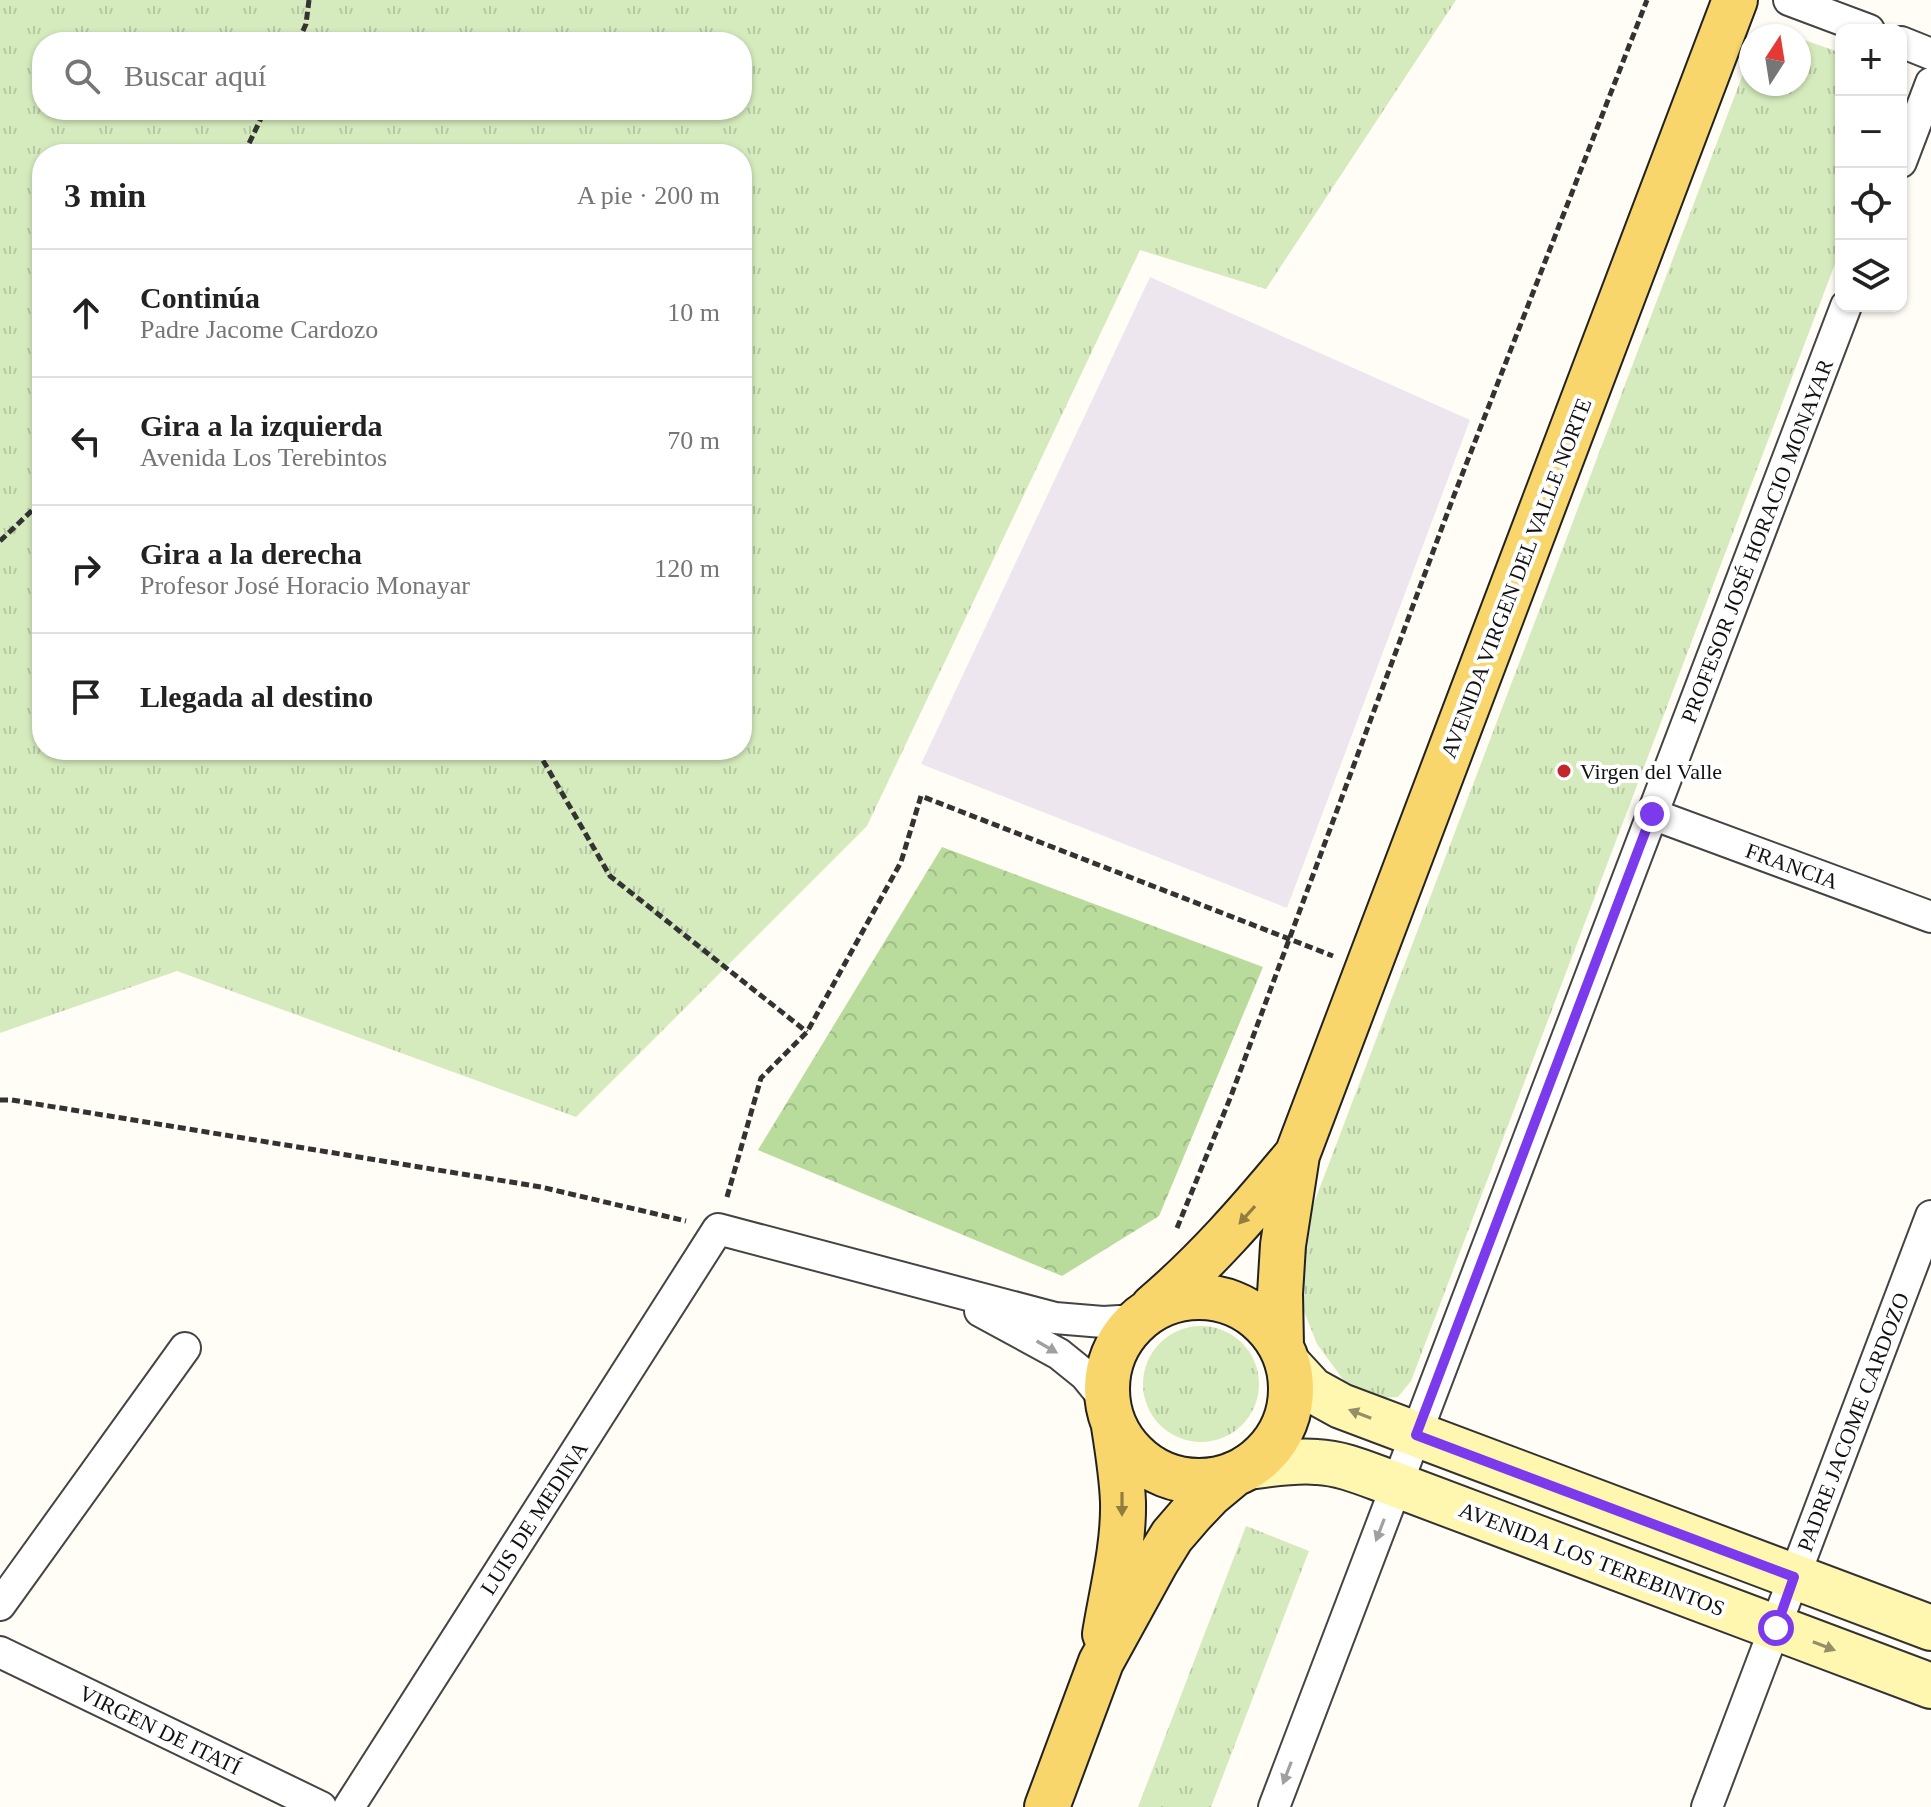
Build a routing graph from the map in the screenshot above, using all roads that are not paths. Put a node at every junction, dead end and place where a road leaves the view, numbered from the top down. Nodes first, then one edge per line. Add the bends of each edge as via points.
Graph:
1 (1735, 0) edge
2 (1789, 0) edge
3 (1853, 24) edge
4 (1907, 44) edge
5 (1931, 54) edge
6 (1931, 83) edge
7 (1907, 146) edge
8 (1844, 312) edge
9 (1652, 814) junction
10 (1931, 917) edge
11 (1297, 1155) junction
12 (1931, 1216) edge
13 (928, 1285) junction
14 (1143, 1315) junction
15 (185, 1348) dead end
16 (1285, 1355) junction
17 (1111, 1414) junction
18 (1416, 1435) junction
19 (1241, 1471) junction
20 (1397, 1485) junction
21 (1794, 1577) junction
22 (0, 1605) edge
23 (1776, 1628) junction
24 (1931, 1628) edge
25 (0, 1652) edge
26 (1101, 1662) junction
27 (1931, 1686) edge
28 (321, 1807) edge
29 (349, 1807) edge
30 (1047, 1807) edge
31 (1274, 1807) edge
32 (1707, 1807) edge

1 - 11 main road, AVENIDA VIRGEN DEL VALLE NORTE
2 - 3 street
4 - 5 street
6 - 7 street
8 - 9 street, PROFESOR JOSÉ HORACIO MONAYAR
9 - 10 street, FRANCIA
9 - 18 street, PROFESOR JOSÉ HORACIO MONAYAR
11 -> 14 main road, AVENIDA VIRGEN DEL VALLE NORTE via 1195,1270
11 - 16 main road, AVENIDA VIRGEN DEL VALLE NORTE via 1280,1294
12 - 21 street, PADRE JACOME CARDOZO
13 - 14 street via 1055,1318 1103,1322
13 -> 17 street via 1059,1354 1085,1375
13 - 29 street, LUIS DE MEDINA via 718,1229
14 - 16 main road via 1177,1299 1208,1297 1237,1304 1263,1321
14 - 17 main road via 1112,1357 1107,1379
15 - 22 street
18 -> 16 main road via 1312,1390
16 - 19 main road via 1292,1394 1285,1423 1270,1448
17 - 19 main road via 1130,1450 1152,1468 1206,1481
17 -> 26 main road via 1123,1505
18 - 20 street, PROFESOR JOSÉ HORACIO MONAYAR
18 - 21 main road
19 - 20 main road, AVENIDA LOS TEREBINTOS via 1318,1462
19 - 26 main road via 1210,1494 1172,1536
20 - 23 main road, AVENIDA LOS TEREBINTOS
20 -> 31 street, PROFESOR JOSÉ HORACIO MONAYAR
21 - 23 street, PADRE JACOME CARDOZO
21 - 24 main road
23 -> 27 main road, AVENIDA LOS TEREBINTOS
23 - 32 street, PADRE JACOME CARDOZO
25 - 28 street, VIRGEN DE ITATÍ
26 - 30 main road

